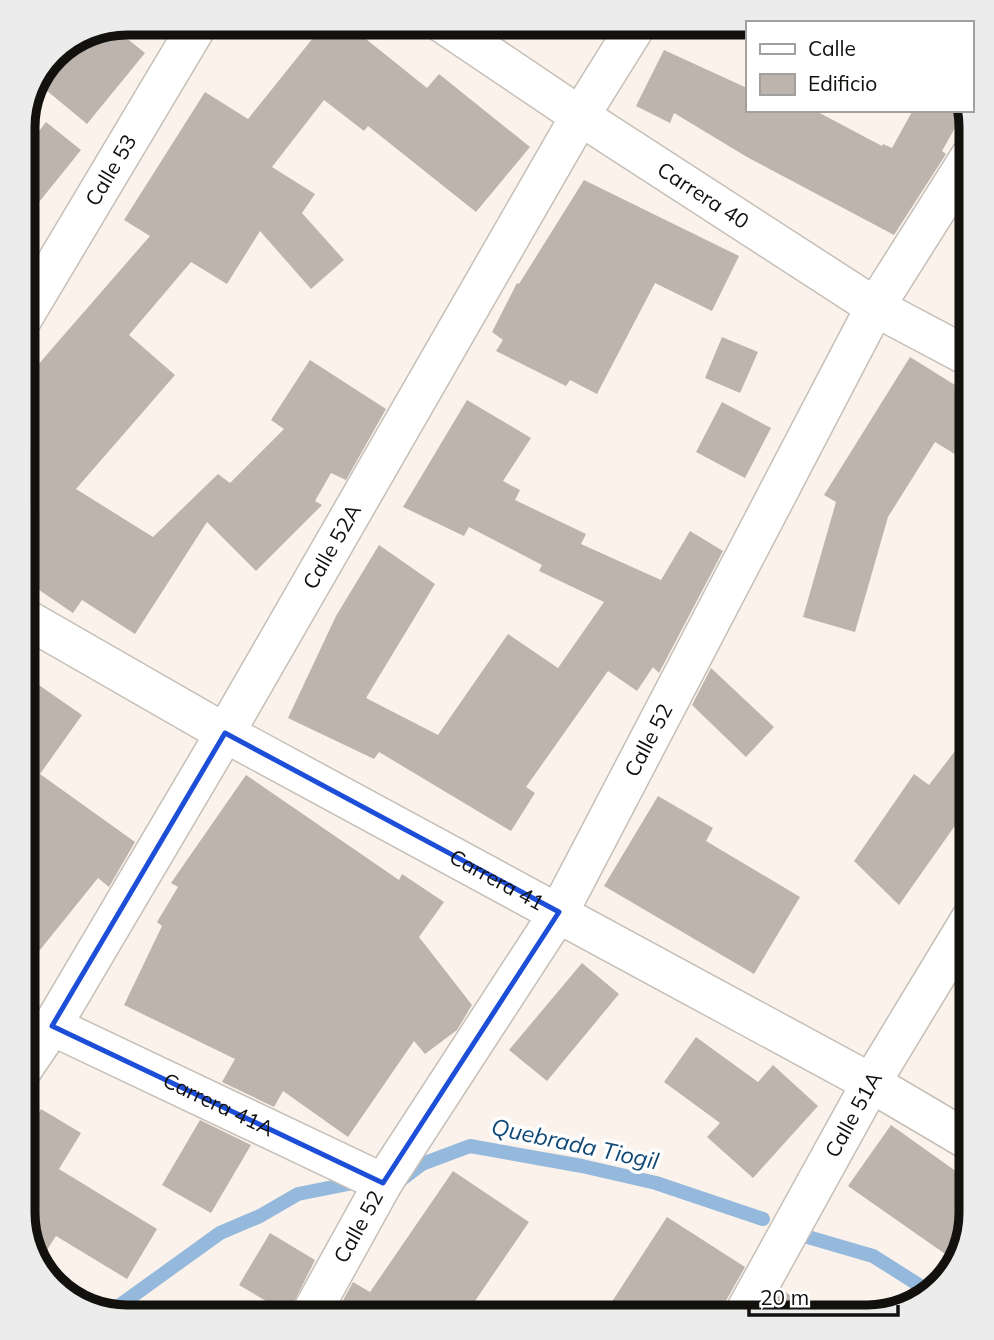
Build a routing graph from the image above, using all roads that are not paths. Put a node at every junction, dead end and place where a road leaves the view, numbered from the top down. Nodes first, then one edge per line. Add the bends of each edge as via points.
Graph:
1 (192, 35) edge
2 (460, 35) edge
3 (631, 35) edge
4 (580, 116) junction
5 (959, 174) edge
6 (35, 298) edge
7 (875, 307) junction
8 (959, 352) edge
9 (35, 625) edge
10 (225, 733) junction
11 (559, 912) junction
12 (959, 938) edge
13 (52, 1026) junction
14 (35, 1051) edge
15 (871, 1083) junction
16 (959, 1135) edge
17 (383, 1182) junction
18 (316, 1305) edge
19 (749, 1305) edge

1 - 6 street, Calle 53
2 - 4 street, Carrera 40
3 - 4 street, Calle 52A
4 - 7 street, Carrera 40
4 - 10 street, Calle 52A
5 - 7 street, Calle 52
7 - 8 street, Carrera 40
7 - 11 street, Calle 52
9 - 10 street, Carrera 41
10 - 11 street, Carrera 41
10 - 13 street, Calle 52A
11 - 15 street, Carrera 41
11 - 17 street, Calle 52
12 - 15 street, Calle 51A
13 - 14 street, Calle 52A
13 - 17 street, Carrera 41A
15 - 16 street, Carrera 41
15 - 19 street, Calle 51A
17 - 18 street, Calle 52

